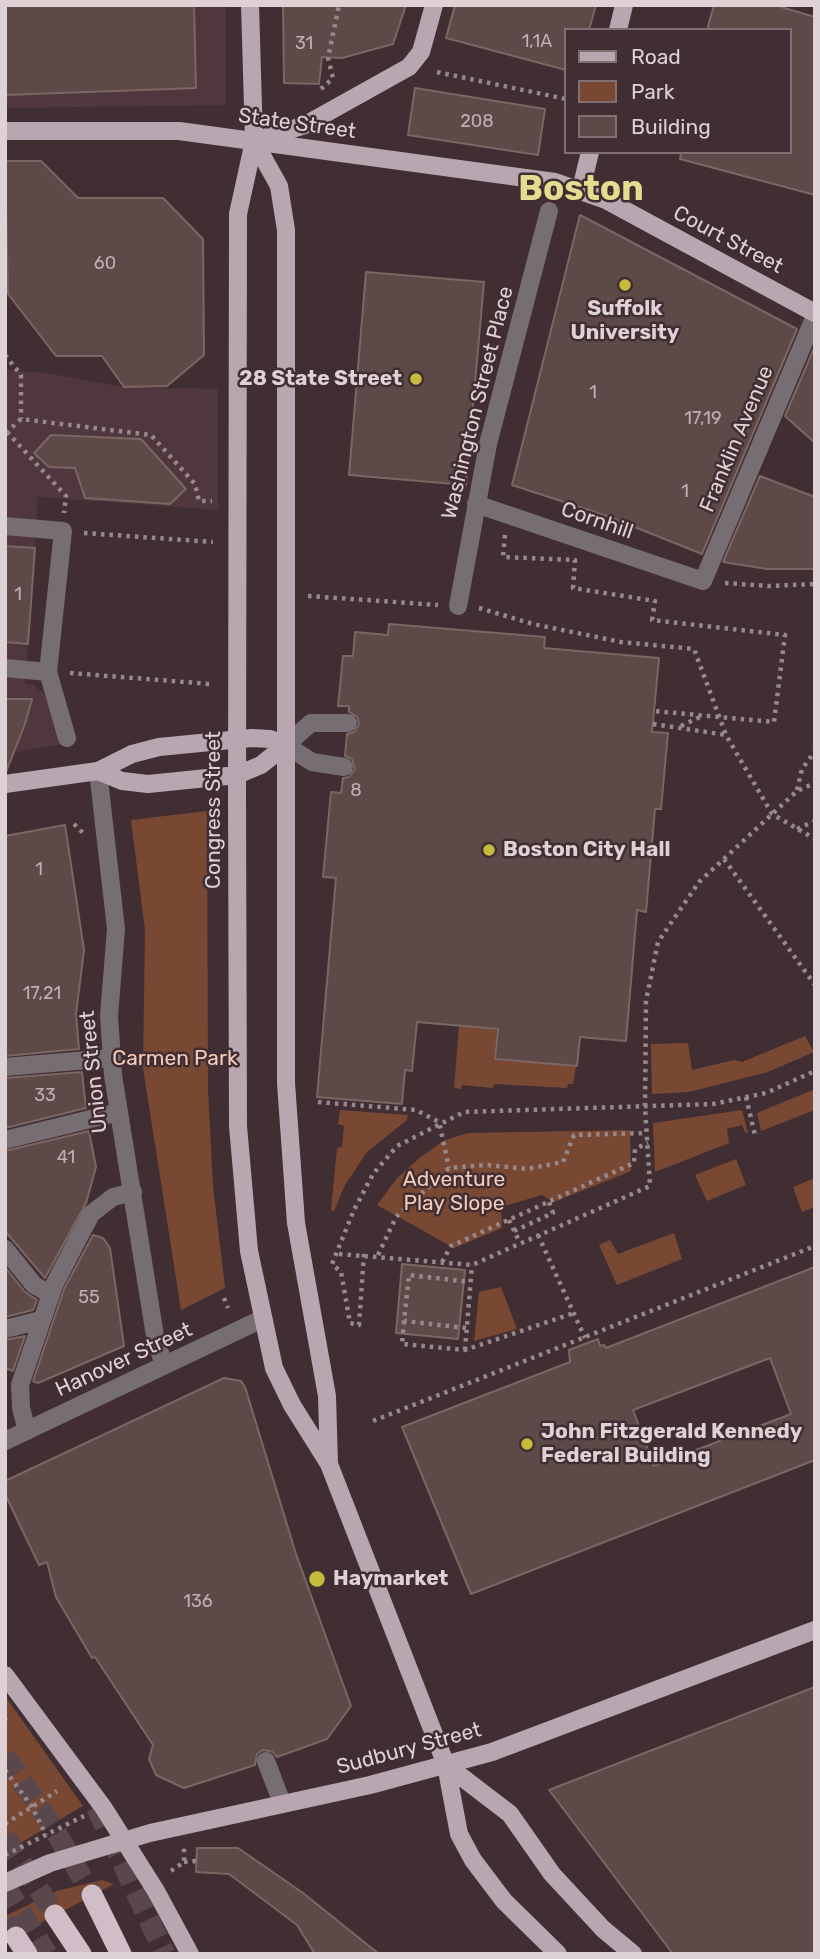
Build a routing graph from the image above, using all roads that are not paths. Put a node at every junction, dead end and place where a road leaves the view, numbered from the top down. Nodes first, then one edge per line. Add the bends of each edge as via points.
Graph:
1 (250, 5) edge
2 (434, 5) edge
3 (624, 5) edge
4 (618, 28) edge
5 (5, 131) edge
6 (254, 141) junction
7 (590, 154) edge
8 (581, 189) junction
9 (549, 211) dead end
10 (815, 315) edge
11 (476, 504) junction
12 (5, 526) edge
13 (703, 581) joint
14 (449, 606) road end
15 (5, 668) edge
16 (48, 672) junction
17 (348, 723) dead end
18 (67, 738) dead end
19 (237, 739) junction
20 (286, 745) junction
21 (344, 768) dead end
22 (98, 771) junction
23 (237, 775) junction
24 (5, 784) edge
25 (111, 1058) junction
26 (5, 1067) edge
27 (119, 1112) junction
28 (5, 1140) edge
29 (133, 1192) junction
30 (5, 1249) edge
31 (51, 1294) junction
32 (262, 1319) junction
33 (41, 1321) junction
34 (5, 1329) edge
35 (164, 1366) junction
36 (27, 1431) junction
37 (5, 1441) edge
38 (329, 1464) junction
39 (815, 1630) edge
40 (5, 1675) edge
41 (266, 1761) dead end
42 (446, 1765) junction
43 (282, 1803) junction
44 (125, 1840) junction
45 (5, 1883) edge
46 (92, 1895) tunnel mouth
47 (55, 1915) tunnel mouth
48 (81, 1954) edge
49 (121, 1954) edge
50 (190, 1954) edge
51 (558, 1954) edge
52 (633, 1954) edge

1 - 6 main road, Congress Street
2 - 6 main road via 421,52 409,67 305,125
3 - 4 main road
5 - 6 main road, State Street via 165,131
6 - 8 main road, State Street via 543,179
6 - 19 main road, Congress Street via 238,214
6 - 20 main road, Congress Street via 279,186 286,230
7 - 8 main road
8 - 10 main road, Court Street
9 - 11 street, Washington Street Place
10 - 13 street, Franklin Avenue
11 - 13 street, Cornhill
11 - 14 street, Washington Street Place
12 - 16 street via 62,531
15 - 16 street
16 - 18 street
17 - 20 street via 311,723
19 - 20 main road via 270,739
19 - 22 main road via 150,749
19 - 23 main road, Congress Street
20 - 21 street via 312,762
20 - 23 main road via 261,765
20 - 38 main road, Congress Street via 288,1130 296,1223 327,1396
22 - 23 main road via 148,784
22 - 24 main road
22 - 25 street, Union Street via 116,929 109,1016
23 - 32 main road, Congress Street via 238,1126 248,1238
25 - 26 street
25 - 27 street, Union Street
27 - 28 street
27 - 29 street, Union Street
29 - 31 street via 113,1197 92,1214
29 - 35 street, Union Street via 155,1336
30 - 31 street via 34,1285
31 - 33 street
32 - 35 street, Hanover Street
32 - 38 main road, Congress Street via 282,1387
33 - 34 street
33 - 36 street via 20,1390
35 - 36 street, Hanover Street
36 - 37 street, Hanover Street
38 - 42 main road, Congress Street
39 - 42 main road, Sudbury Street via 614,1708
40 - 44 main road
41 - 43 street
42 - 43 main road, Sudbury Street
42 - 51 main road, Congress Street via 454,1819 464,1846 504,1901
42 - 52 main road via 510,1814 552,1874
43 - 44 main road, Sudbury Street
44 - 45 main road, Sudbury Street via 50,1863
44 - 50 main road
46 - 49 highway
47 - 48 highway

